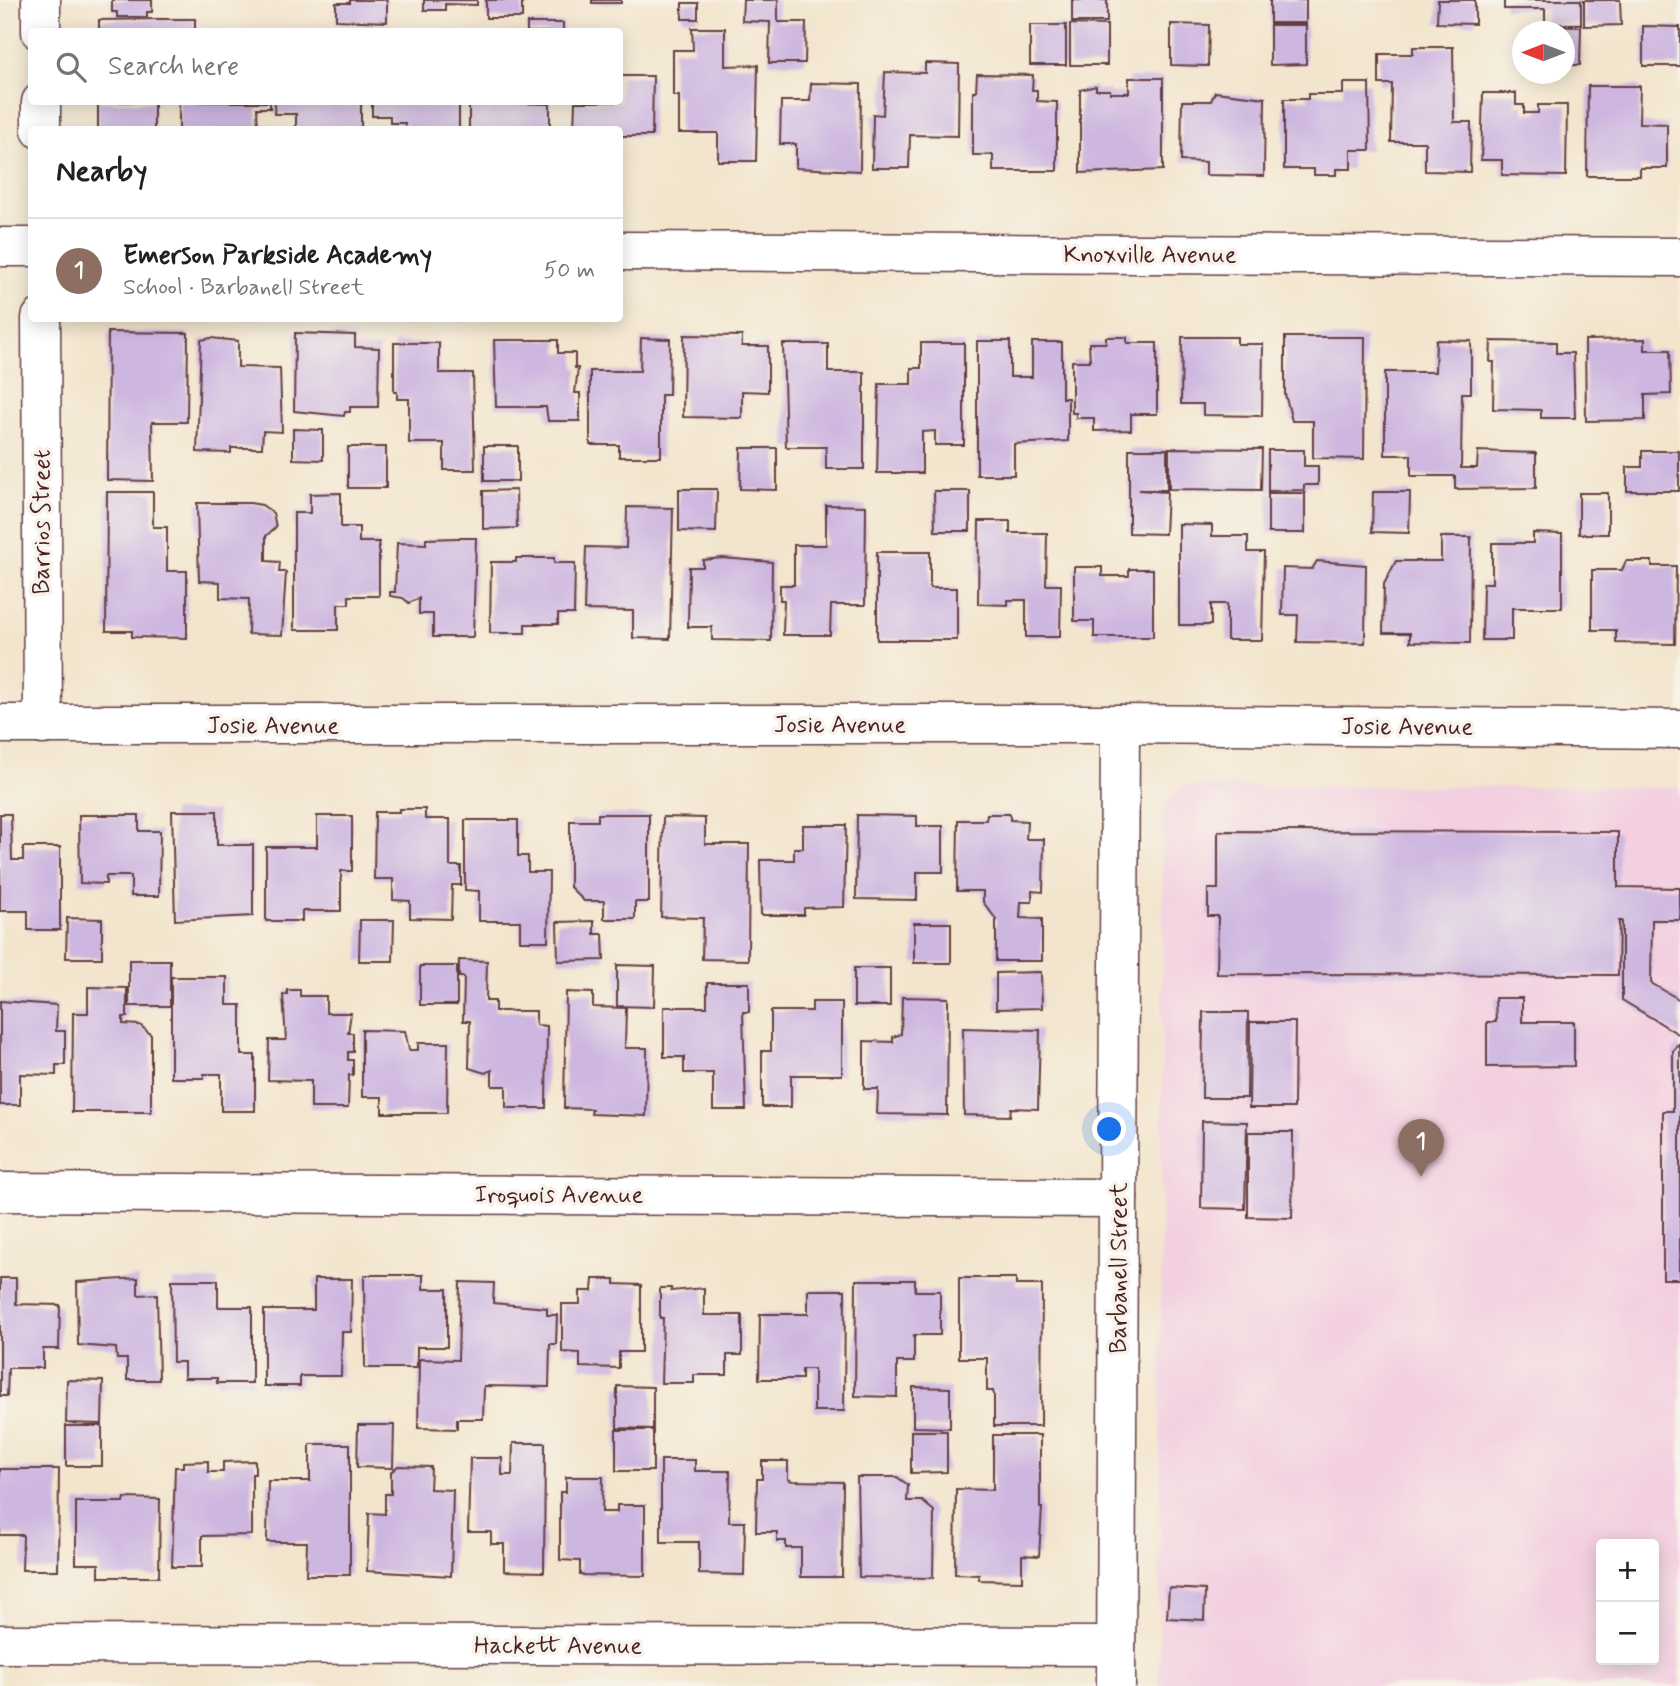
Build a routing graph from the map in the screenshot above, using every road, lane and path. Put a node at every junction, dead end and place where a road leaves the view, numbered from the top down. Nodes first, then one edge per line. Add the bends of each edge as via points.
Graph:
1 (41, 0) edge
2 (41, 28) edge
3 (41, 105) edge
4 (41, 126) edge
5 (0, 247) edge
6 (28, 247) edge
7 (623, 251) edge
8 (1680, 257) edge
9 (41, 322) edge
10 (0, 724) edge
11 (1120, 724) junction
12 (43, 725) junction
13 (1680, 729) edge
14 (0, 1192) edge
15 (1118, 1198) junction
16 (0, 1644) edge
17 (1116, 1646) junction
18 (1116, 1686) edge

1 - 2 street
3 - 4 street
5 - 6 street
7 - 8 street, Knoxville Avenue
9 - 12 street, Barrios Street
10 - 12 street, Josie Avenue
11 - 12 street, Josie Avenue
11 - 13 street, Josie Avenue
11 - 15 street, Barbanell Street
14 - 15 street, Iroquois Avenue
15 - 17 street, Barbanell Street
16 - 17 street, Hackett Avenue
17 - 18 street, Barbanell Street

